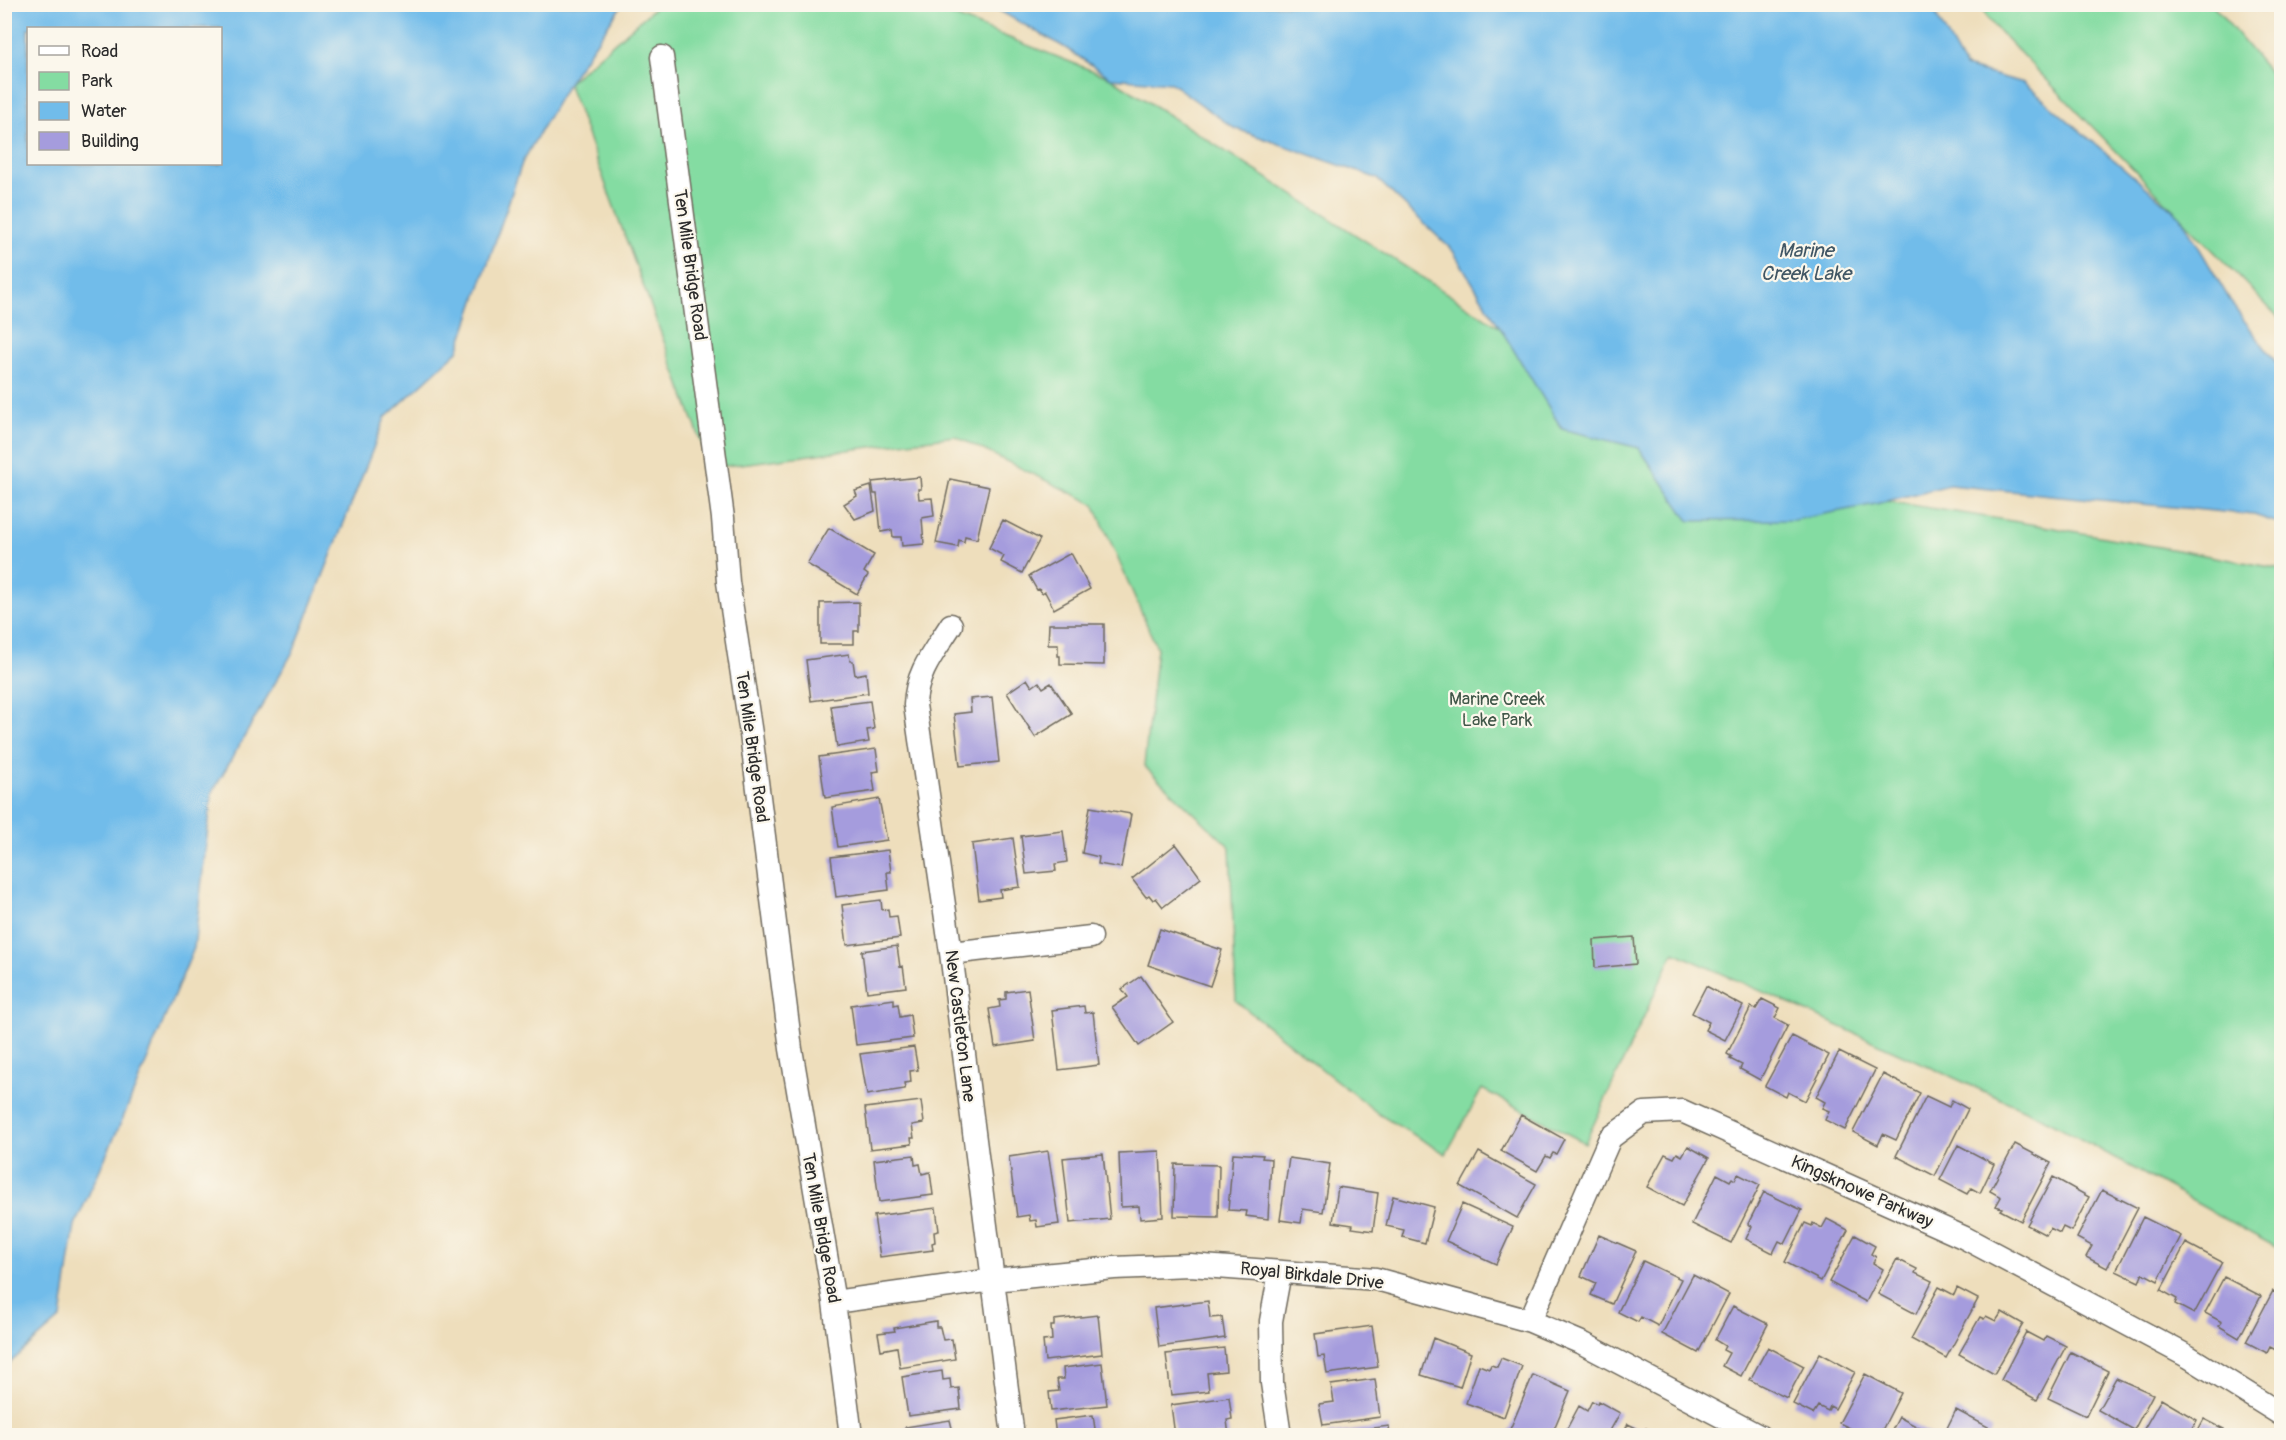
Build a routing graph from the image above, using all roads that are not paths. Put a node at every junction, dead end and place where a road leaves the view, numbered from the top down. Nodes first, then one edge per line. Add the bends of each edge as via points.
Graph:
1 (662, 57) dead end
2 (951, 625) dead end
3 (1091, 937) dead end
4 (951, 953) junction
5 (1280, 1272) junction
6 (993, 1280) junction
7 (834, 1302) junction
8 (1530, 1321) junction
9 (2282, 1415) edge
10 (851, 1436) edge
11 (1014, 1436) edge
12 (1280, 1436) edge
13 (1759, 1436) edge

1 - 7 street, Ten Mile Bridge Road via 790,1049
2 - 4 street, New Castleton Lane via 915,687
3 - 4 street
4 - 6 street, New Castleton Lane
5 - 6 street, Royal Birkdale Drive via 1190,1265
5 - 8 street, Royal Birkdale Drive via 1376,1279
5 - 12 street via 1271,1321 1272,1383
6 - 7 street, Royal Birkdale Drive
6 - 11 street, New Castleton Lane
7 - 10 street, Ten Mile Bridge Road
8 - 9 street, Kingsknowe Parkway via 1610,1138 1644,1113 1682,1111 1965,1238 2189,1357
8 - 13 street, Royal Birkdale Drive via 1584,1344

